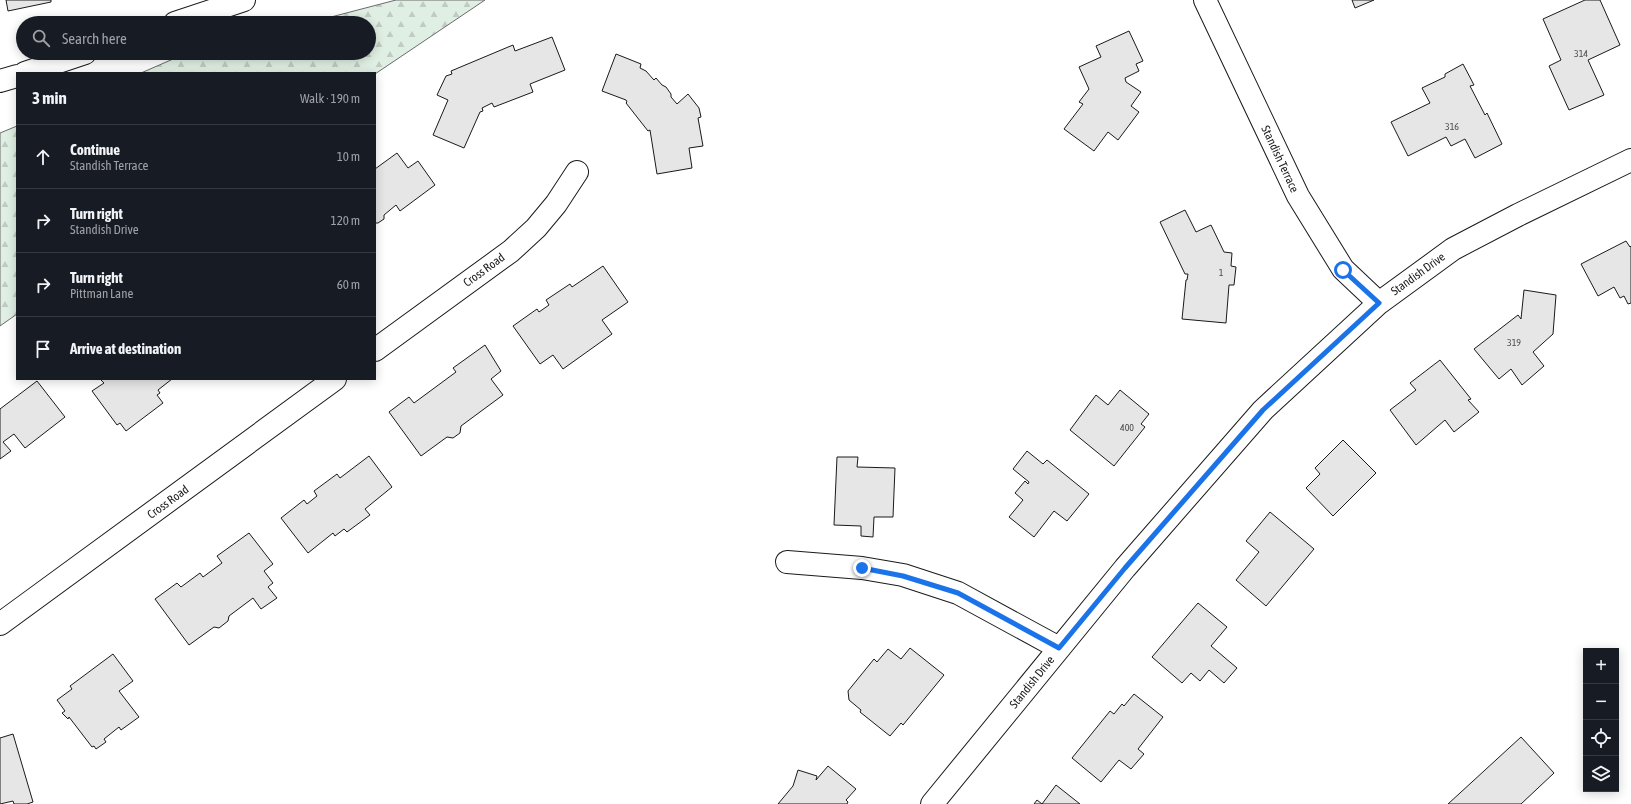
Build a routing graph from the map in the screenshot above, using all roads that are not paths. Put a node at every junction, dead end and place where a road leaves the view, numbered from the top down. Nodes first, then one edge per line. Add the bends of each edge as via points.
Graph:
1 (244, 0) edge
2 (1205, 0) edge
3 (196, 16) edge
4 (64, 60) edge
5 (28, 72) edge
6 (16, 76) edge
7 (0, 81) edge
8 (1631, 160) edge
9 (577, 172) dead end
10 (1379, 303) junction
11 (376, 349) edge
12 (334, 380) edge
13 (787, 562) dead end
14 (0, 624) edge
15 (1059, 648) junction
16 (932, 804) edge

1 - 3 street
2 - 10 street, Standish Terrace via 1298,196 1343,270
4 - 5 street
6 - 7 street
8 - 10 street, Standish Drive via 1453,249
9 - 11 street, Cross Road via 536,228 510,251
10 - 15 street, Standish Drive via 1263,410
12 - 14 street, Cross Road
13 - 15 street via 862,568 903,576 958,593
15 - 16 street, Standish Drive

